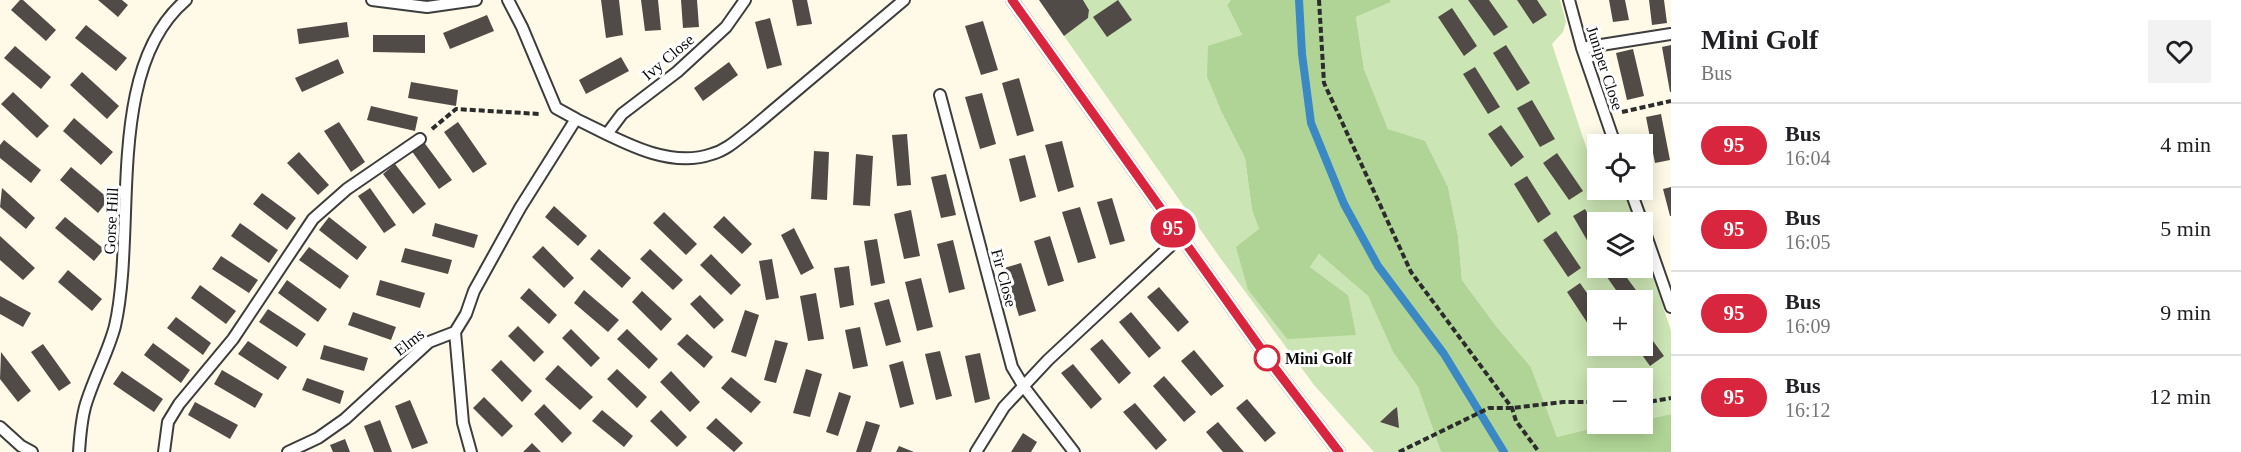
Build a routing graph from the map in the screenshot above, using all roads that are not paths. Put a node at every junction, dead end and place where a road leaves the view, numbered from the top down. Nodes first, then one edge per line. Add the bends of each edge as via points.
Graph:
1 (186, 0) edge
2 (372, 0) edge
3 (477, 0) edge
4 (508, 0) edge
5 (746, 0) edge
6 (904, 0) edge
7 (1012, 0) edge
8 (1569, 0) edge
9 (1671, 34) edge
10 (1582, 48) junction
11 (940, 95) dead end
12 (576, 119) junction
13 (607, 134) junction
14 (1611, 134) edge
15 (420, 139) road end
16 (1180, 237) junction
17 (1653, 254) edge
18 (1670, 301) edge
19 (455, 332) junction
20 (1024, 387) junction
21 (0, 427) edge
22 (32, 452) edge
23 (79, 452) edge
24 (164, 452) edge
25 (288, 452) edge
26 (471, 452) edge
27 (976, 452) edge
28 (1074, 452) edge
29 (1340, 452) edge

1 - 23 lane, Gorse Hill via 158,33 146,57 136,95 129,144 122,284 114,327 85,407
2 - 3 lane via 427,7
4 - 12 lane via 556,108
5 - 13 lane, Ivy Close via 726,27 677,72 622,114
6 - 13 lane via 751,129 712,154 652,154
7 - 16 lane
8 - 10 lane, Juniper Close
9 - 10 lane
10 - 14 lane, Juniper Close
11 - 20 lane, Fir Close via 1012,367
12 - 13 lane
12 - 19 lane via 520,208
15 - 24 lane via 347,189 313,219 233,339 179,404 168,422
16 - 20 lane
16 - 29 lane
17 - 18 lane
19 - 25 lane, Elms via 429,342 345,419
19 - 26 lane via 463,423
20 - 27 lane via 1004,407
20 - 28 lane, Fir Close
21 - 22 lane

